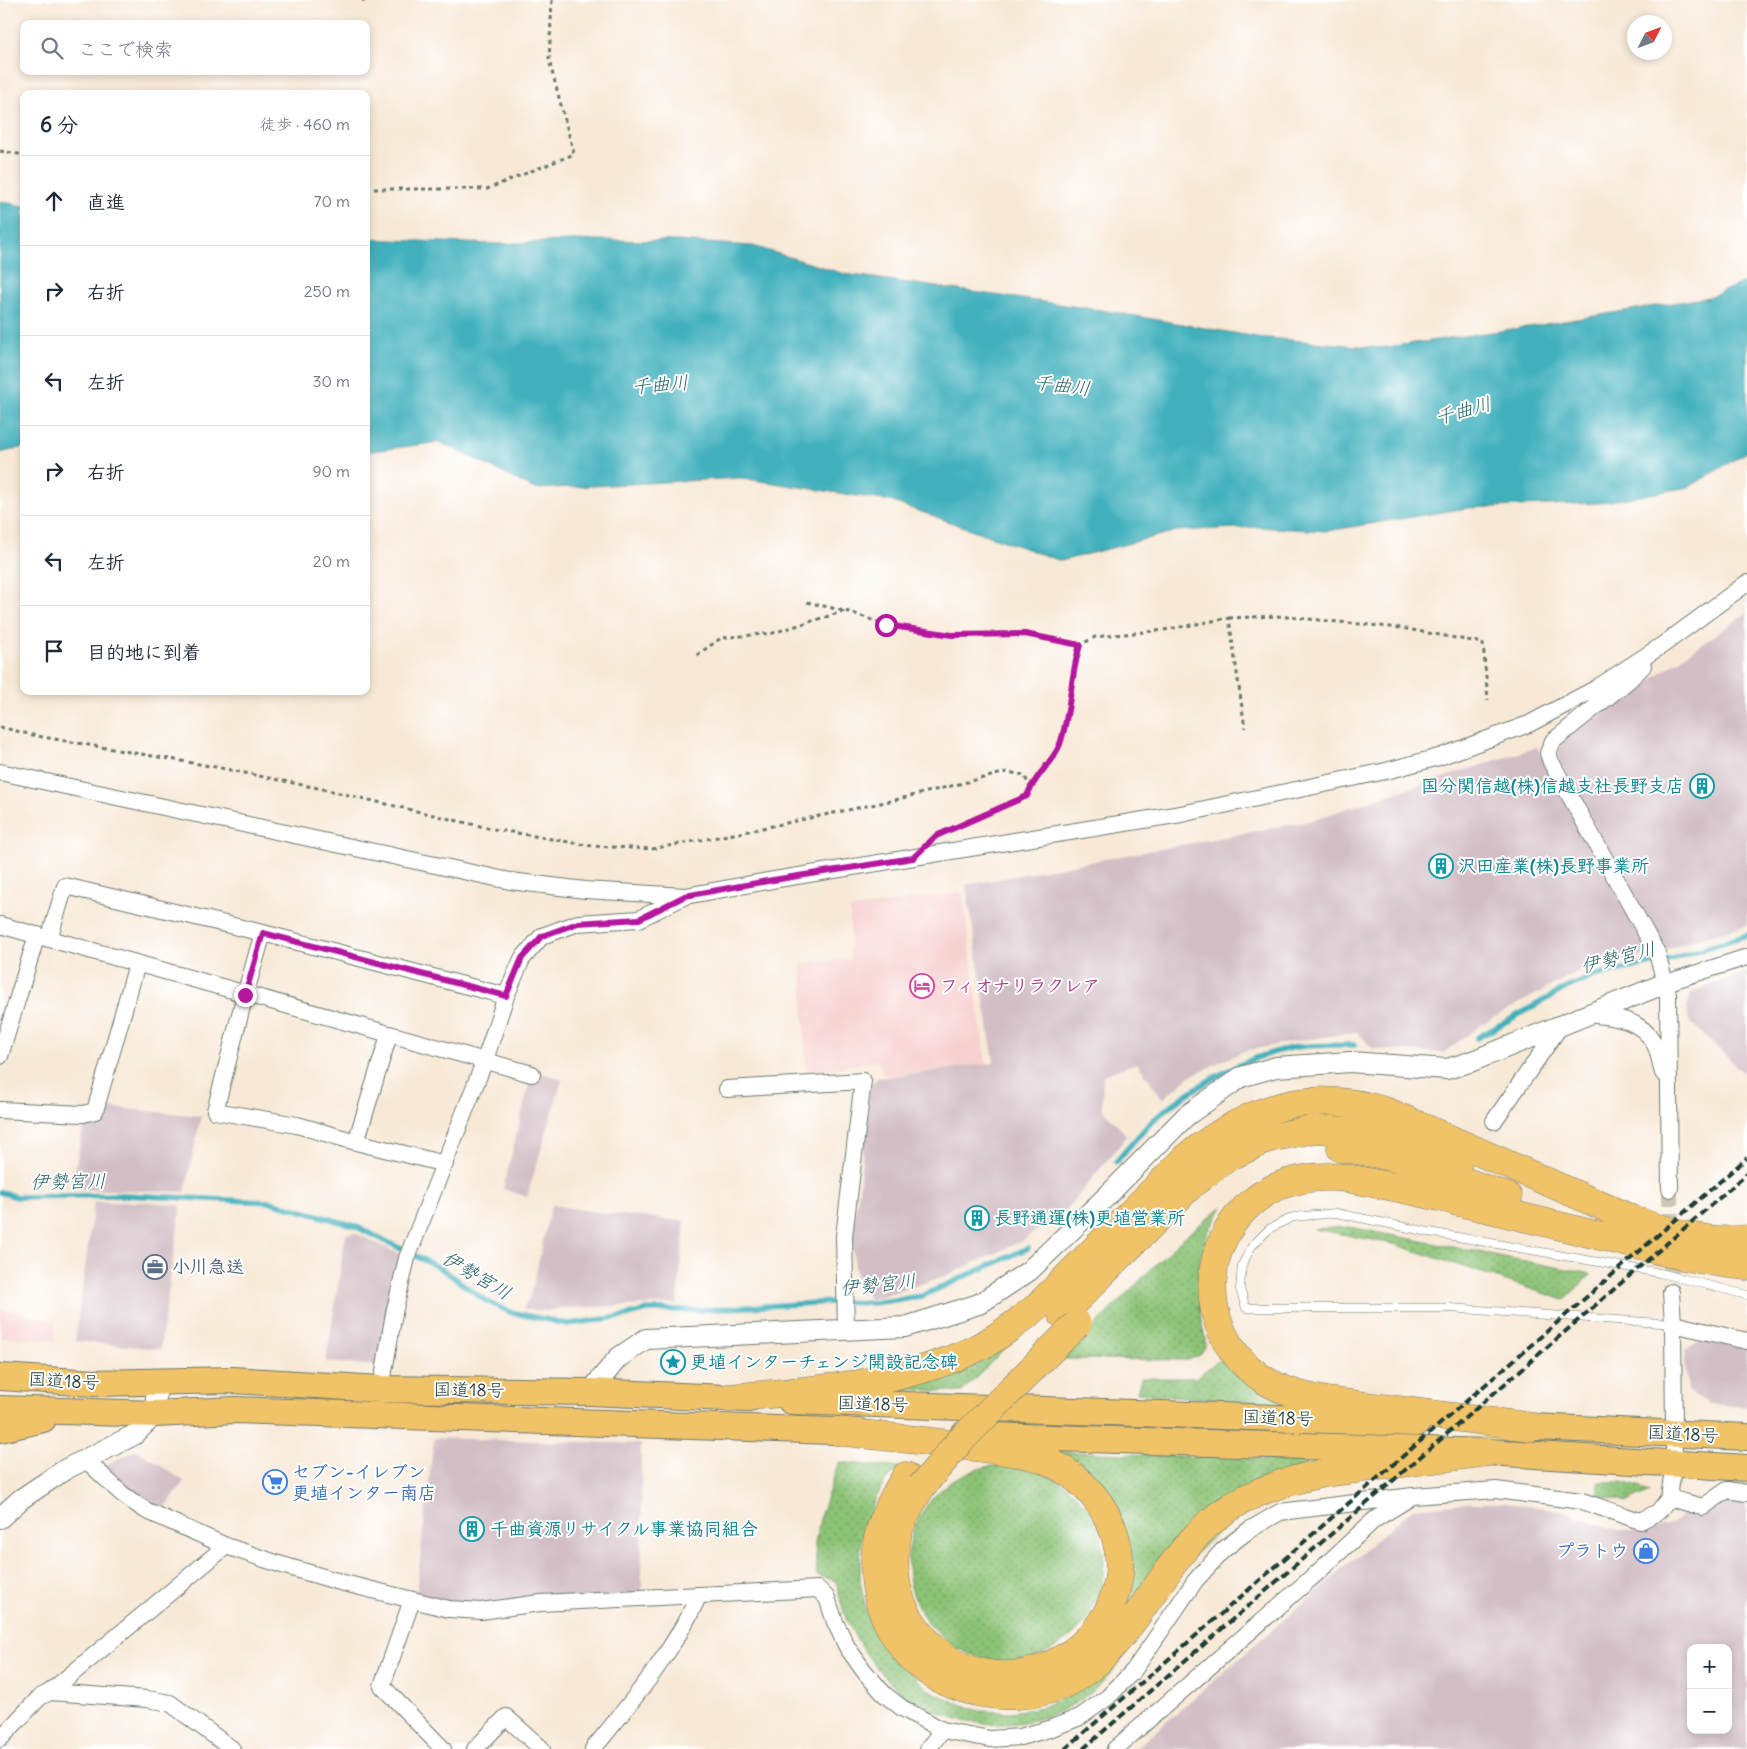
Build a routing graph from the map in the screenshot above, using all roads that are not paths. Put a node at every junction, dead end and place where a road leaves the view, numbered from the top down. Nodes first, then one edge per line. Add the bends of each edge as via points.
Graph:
1 (1747, 583) edge
2 (1652, 652) junction
3 (0, 772) edge
4 (685, 896) junction
5 (0, 925) edge
6 (263, 933) junction
7 (43, 937) junction
8 (1747, 958) edge
9 (137, 964) junction
10 (1664, 976) junction
11 (245, 995) junction
12 (506, 996) junction
13 (1588, 1014) junction
14 (1561, 1025) junction
15 (389, 1034) junction
16 (0, 1056) edge
17 (486, 1060) junction
18 (532, 1074) dead end
19 (727, 1088) dead end
20 (1668, 1089) junction
21 (0, 1110) edge
22 (1494, 1121) dead end
23 (356, 1142) junction
24 (445, 1164) junction
25 (1670, 1189) tunnel mouth
26 (1632, 1219) junction
27 (1747, 1239) edge
28 (1668, 1253) junction
29 (1747, 1266) edge
30 (1671, 1292) tunnel mouth
31 (1747, 1295) edge
32 (1070, 1319) junction
33 (846, 1321) junction
34 (1673, 1324) junction
35 (1747, 1341) edge
36 (0, 1377) edge
37 (157, 1382) junction
38 (381, 1389) junction
39 (590, 1392) junction
40 (728, 1398) junction
41 (0, 1408) edge
42 (73, 1411) junction
43 (155, 1414) junction
44 (1533, 1427) junction
45 (0, 1429) edge
46 (837, 1431) junction
47 (1674, 1433) junction
48 (1747, 1437) edge
49 (1488, 1452) junction
50 (86, 1460) junction
51 (1674, 1462) junction
52 (1747, 1468) edge
53 (913, 1482) junction
54 (1747, 1493) edge
55 (1413, 1496) junction
56 (1669, 1498) junction
57 (0, 1518) edge
58 (226, 1546) junction
59 (699, 1595) junction
60 (412, 1600) junction
61 (50, 1692) junction
62 (942, 1730) junction
63 (0, 1739) edge
64 (993, 1744) edge
65 (232, 1749) edge
66 (443, 1749) edge
67 (474, 1749) edge
68 (542, 1749) edge
69 (593, 1749) edge
70 (928, 1749) edge
71 (1115, 1749) edge

1 - 2 street
2 - 4 street via 1595,689 1528,724 1439,757 1386,771 1181,814
2 - 10 street via 1629,680 1553,741 1548,753 1658,952
3 - 4 street via 510,881 585,890
4 - 12 street via 639,919 578,923 542,936 522,958
5 - 7 street
6 - 7 street via 65,886
6 - 11 street
6 - 12 street
7 - 9 street
7 - 16 street
8 - 10 street
9 - 11 street
9 - 21 street via 95,1111 83,1114
10 - 13 street
10 - 20 street via 1668,994
11 - 15 street
11 - 23 street via 215,1112 297,1124
12 - 17 street
13 - 14 street
13 - 20 street via 1619,1018 1645,1031 1654,1044
14 - 22 street
14 - 33 street via 1447,1069 1350,1062 1276,1067 1241,1077 1186,1116 1029,1271 979,1304 905,1327
15 - 17 street
15 - 23 street
17 - 18 street
17 - 24 street
19 - 33 street via 863,1081 844,1236
20 - 25 street
23 - 24 street
24 - 38 street via 409,1252
26 - 27 highway via 1687,1236 1710,1240
26 - 32 highway via 1388,1137 1315,1129 1291,1133 1248,1147 1211,1168 1176,1199
26 - 40 highway via 1415,1123 1367,1106 1325,1102 1278,1107 1231,1126 1187,1157 1038,1306 1017,1324 976,1349 923,1370 888,1378
28 - 29 highway
28 - 32 highway via 1405,1162 1355,1149 1308,1148 1264,1160 1224,1181
28 - 44 highway via 1425,1193 1331,1176 1285,1184 1264,1194 1246,1207 1232,1224 1214,1262 1211,1284 1214,1306 1230,1346 1259,1377 1296,1395 1326,1401
30 - 34 street
31 - 34 lane via 1660,1273 1336,1212 1293,1217 1269,1230 1252,1246 1242,1265 1240,1289 1246,1308 1450,1308
32 - 53 highway, bridge via 960,1440
33 - 39 street via 646,1339 618,1358
34 - 35 street
34 - 47 street
36 - 37 highway, 国道18号 via 94,1383
37 - 38 highway, 国道18号 via 233,1380
37 - 43 street
38 - 39 highway, 国道18号
39 - 40 highway, 国道18号
40 - 44 highway, 国道18号
41 - 42 highway, 国道18号
42 - 43 highway, 国道18号
42 - 45 highway
43 - 46 highway, 国道18号 via 235,1410
43 - 50 street via 134,1435
44 - 47 highway, 国道18号
46 - 49 highway, 国道18号
46 - 53 highway via 1028,1455 1066,1471 1098,1502 1117,1541 1118,1579 1103,1620 1073,1653 1033,1672 1012,1676 991,1674 950,1661 918,1632 906,1614 895,1574 899,1532
47 - 48 highway, 国道18号
47 - 51 street
49 - 51 highway, 国道18号
49 - 53 highway via 1324,1473 1250,1496 1208,1524 1190,1542 1110,1651 1074,1680 1030,1695 984,1695 939,1679 905,1650 892,1631 876,1588 876,1541 893,1496
50 - 57 street via 66,1469 21,1499
50 - 58 street via 122,1494 145,1510
51 - 52 highway, 国道18号
51 - 56 street
54 - 56 street via 1727,1490 1703,1506
55 - 56 street via 1496,1490 1582,1501 1640,1520 1658,1512
55 - 64 street via 1280,1512 1249,1530 1223,1550 1195,1581 1134,1670 1108,1697 1080,1717
55 - 71 street via 1374,1520
58 - 60 street via 340,1582
58 - 61 street
59 - 60 street via 540,1603 481,1611 449,1609
59 - 62 street via 818,1589 827,1598 846,1646 884,1694
59 - 69 street via 672,1648
60 - 66 street via 382,1686
61 - 63 street via 40,1697
61 - 65 street via 170,1703
62 - 64 street
62 - 70 street
67 - 68 street via 506,1717

